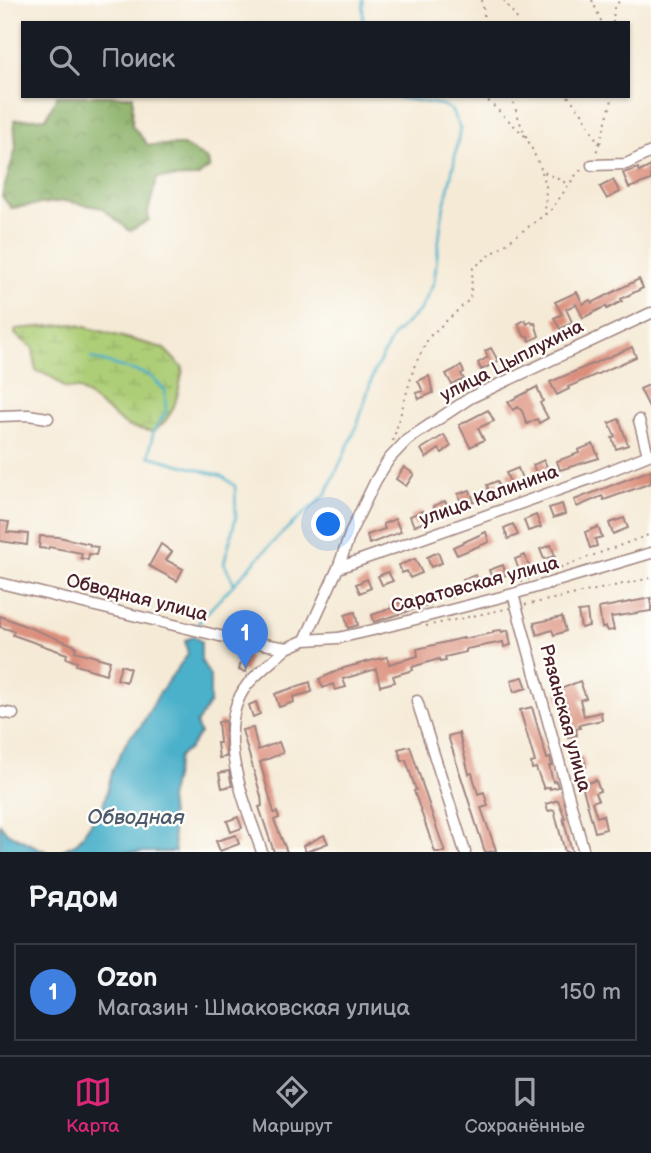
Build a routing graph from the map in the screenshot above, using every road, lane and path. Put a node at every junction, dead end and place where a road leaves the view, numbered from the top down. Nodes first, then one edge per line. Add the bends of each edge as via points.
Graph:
1 (482, 0) edge
2 (504, 0) edge
3 (592, 0) edge
4 (620, 0) edge
5 (485, 21) edge
6 (519, 21) edge
7 (601, 21) edge
8 (613, 21) edge
9 (485, 98) edge
10 (512, 98) edge
11 (570, 98) edge
12 (612, 98) edge
13 (526, 136) junction
14 (599, 144) junction
15 (651, 152) edge
16 (592, 165) junction
17 (542, 171) junction
18 (569, 185) junction
19 (544, 215) junction
20 (651, 313) edge
21 (0, 416) edge
22 (48, 418) dead end
23 (639, 420) dead end
24 (650, 455) edge
25 (388, 459) junction
26 (651, 534) edge
27 (651, 553) edge
28 (338, 568) junction
29 (651, 578) edge
30 (0, 583) edge
31 (513, 589) junction
32 (516, 607) junction
33 (426, 626) dead end
34 (305, 640) junction
35 (287, 648) junction
36 (417, 701) dead end
37 (0, 712) edge
38 (13, 714) dead end
39 (262, 852) edge
40 (465, 852) edge
41 (584, 852) edge

1 - 5 path
2 - 6 path
3 - 7 path
4 - 8 path
9 - 13 path
10 - 13 path
11 - 14 path
12 - 14 path
13 - 17 path
14 - 16 path
15 - 16 street via 626,164
16 - 18 path via 578,172
17 - 18 path
17 - 19 path
18 - 19 path
19 - 25 path via 473,268 470,299 429,337 414,367
20 - 25 street, улица Цыплухина via 470,398 407,440
21 - 22 street
23 - 24 street
24 - 28 street, улица Калинина
25 - 28 street, улица Цыплухина via 352,529
26 - 31 path
27 - 31 street, Саратовская улица
28 - 34 street, улица Цыплухина
29 - 32 path
30 - 35 street, Обводная улица
31 - 32 street, Рязанская улица
31 - 34 street, Саратовская улица via 373,630
32 - 33 path
32 - 41 street, Рязанская улица
34 - 35 street
35 - 39 street via 247,686 234,711 231,743 237,778
36 - 40 street
37 - 38 street

